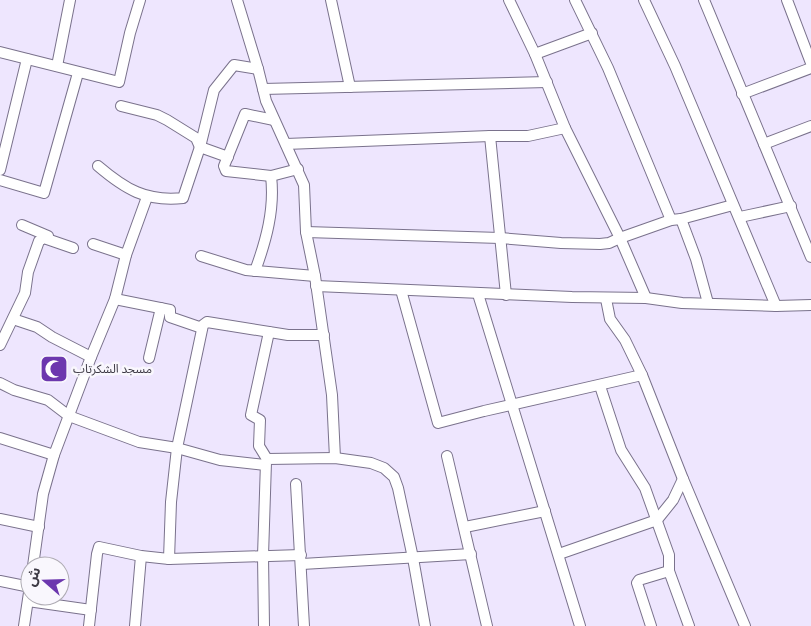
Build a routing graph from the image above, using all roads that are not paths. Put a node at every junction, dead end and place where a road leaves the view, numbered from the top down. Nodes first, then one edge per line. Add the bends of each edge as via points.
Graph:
1 (70, 0) edge
2 (140, 0) edge
3 (237, 0) edge
4 (331, 0) edge
5 (509, 0) edge
6 (644, 0) edge
7 (704, 0) edge
8 (786, 0) edge
9 (578, 1) edge
10 (592, 33) junction
11 (0, 52) edge
12 (535, 54) junction
13 (28, 59) junction
14 (811, 63) edge
15 (57, 66) junction
16 (258, 68) junction
17 (811, 68) edge
18 (78, 73) junction
19 (547, 82) junction
20 (350, 87) junction
21 (263, 89) junction
22 (742, 94) junction
23 (121, 106) dead end
24 (274, 120) junction
25 (811, 126) edge
26 (565, 128) junction
27 (490, 136) junction
28 (286, 144) junction
29 (764, 144) junction
30 (200, 147) junction
31 (228, 158) junction
32 (98, 166) dead end
33 (298, 169) junction
34 (0, 170) edge
35 (271, 176) junction
36 (0, 180) edge
37 (147, 197) junction
38 (733, 205) junction
39 (791, 206) junction
40 (740, 217) junction
41 (676, 220) junction
42 (22, 225) dead end
43 (306, 232) junction
44 (500, 238) junction
45 (620, 238) junction
46 (47, 240) junction
47 (93, 244) dead end
48 (72, 248) dead end
49 (126, 255) junction
50 (201, 256) dead end
51 (811, 257) edge
52 (255, 271) junction
53 (316, 281) junction
54 (401, 290) junction
55 (478, 294) junction
56 (506, 295) junction
57 (646, 298) junction
58 (115, 299) junction
59 (606, 299) junction
60 (708, 304) junction
61 (811, 305) edge
62 (776, 306) junction
63 (161, 308) junction
64 (13, 319) junction
65 (202, 328) junction
66 (269, 332) junction
67 (324, 335) junction
68 (0, 345) edge
69 (91, 357) junction
70 (149, 358) dead end
71 (642, 375) junction
72 (0, 383) edge
73 (600, 386) junction
74 (513, 406) junction
75 (69, 416) junction
76 (0, 438) edge
77 (176, 448) junction
78 (54, 455) junction
79 (447, 456) dead end
80 (335, 458) junction
81 (266, 462) junction
82 (683, 479) junction
83 (296, 484) dead end
84 (545, 511) junction
85 (0, 519) edge
86 (657, 520) junction
87 (39, 527) junction
88 (465, 527) junction
89 (471, 554) junction
90 (558, 554) junction
91 (35, 556) edge
92 (141, 556) junction
93 (263, 556) junction
94 (413, 558) junction
95 (169, 559) junction
96 (301, 560) junction
97 (669, 571) junction
98 (0, 581) edge
99 (20, 585) edge
100 (27, 606) edge
101 (63, 606) edge
102 (91, 610) junction
103 (24, 626) edge
104 (90, 626) edge
105 (135, 626) edge
106 (264, 626) edge
107 (304, 626) edge
108 (426, 626) edge
109 (487, 626) edge
110 (580, 626) edge
111 (651, 626) edge
112 (688, 626) edge
113 (745, 626) edge

1 - 15 street
2 - 18 street via 119,82
3 - 16 street
4 - 20 street
5 - 12 street
6 - 38 street
7 - 22 street
8 - 14 street
9 - 10 street
10 - 12 street
10 - 41 street
11 - 13 street
12 - 19 street
13 - 15 street
13 - 34 street
15 - 18 street
16 - 21 street
16 - 30 street via 234,65 226,73 214,90
17 - 22 street
18 - 36 street via 44,193
19 - 20 street
19 - 26 street
20 - 21 street
21 - 24 street
22 - 29 street
23 - 30 street via 167,120 196,138
24 - 28 street
24 - 31 street via 245,114
25 - 29 street
26 - 27 street via 528,136
26 - 45 street
27 - 28 street
27 - 44 street
28 - 33 street
29 - 39 street
30 - 31 street
30 - 37 street via 183,198
31 - 35 street via 224,166 226,171
32 - 37 street via 124,187
33 - 35 street
33 - 43 street via 304,185
35 - 52 street via 269,227
37 - 49 street
38 - 40 street
38 - 41 street
39 - 40 street
39 - 51 street
40 - 62 street
41 - 45 street
41 - 60 street via 696,259
42 - 46 street via 48,236
43 - 44 street
43 - 53 street
44 - 45 street via 600,244
44 - 56 street
45 - 57 street
46 - 48 street
46 - 64 street via 39,241 28,272 25,293
47 - 49 street
49 - 58 street
50 - 52 street
52 - 53 street
53 - 54 street
53 - 67 street
54 - 55 street
54 - 74 street via 438,423
55 - 56 street
55 - 74 street
56 - 59 street
57 - 59 street
57 - 60 street via 682,304
58 - 63 street
58 - 69 street
59 - 71 street via 610,319 626,340
60 - 62 street
61 - 62 street
63 - 65 street via 170,310 170,317
63 - 70 street
64 - 68 street
64 - 69 street via 37,327
65 - 66 street via 207,322
65 - 77 street
66 - 67 street
66 - 81 street via 251,415 260,420 259,446
67 - 80 street via 332,395
69 - 75 street
71 - 73 street
71 - 82 street
72 - 75 street via 48,400
73 - 74 street
73 - 86 street via 622,450 645,488
74 - 84 street
75 - 77 street via 139,442
75 - 78 street
76 - 78 street
77 - 81 street via 220,460
77 - 95 street
78 - 87 street via 43,494
79 - 88 street
80 - 81 street
80 - 94 street via 371,463 394,477
81 - 93 street
82 - 86 street via 673,500
82 - 113 street
83 - 96 street
84 - 88 street
84 - 90 street
85 - 87 street
86 - 90 street
86 - 97 street via 669,555
87 - 91 street
88 - 89 street
89 - 94 street
89 - 109 street
90 - 110 street
92 - 95 street
92 - 102 street via 99,547
92 - 105 street
93 - 95 street
93 - 96 street
93 - 106 street
94 - 96 street
94 - 108 street
96 - 107 street
97 - 111 street via 637,583
97 - 112 street
98 - 99 street
100 - 103 street
101 - 102 street
102 - 104 street

